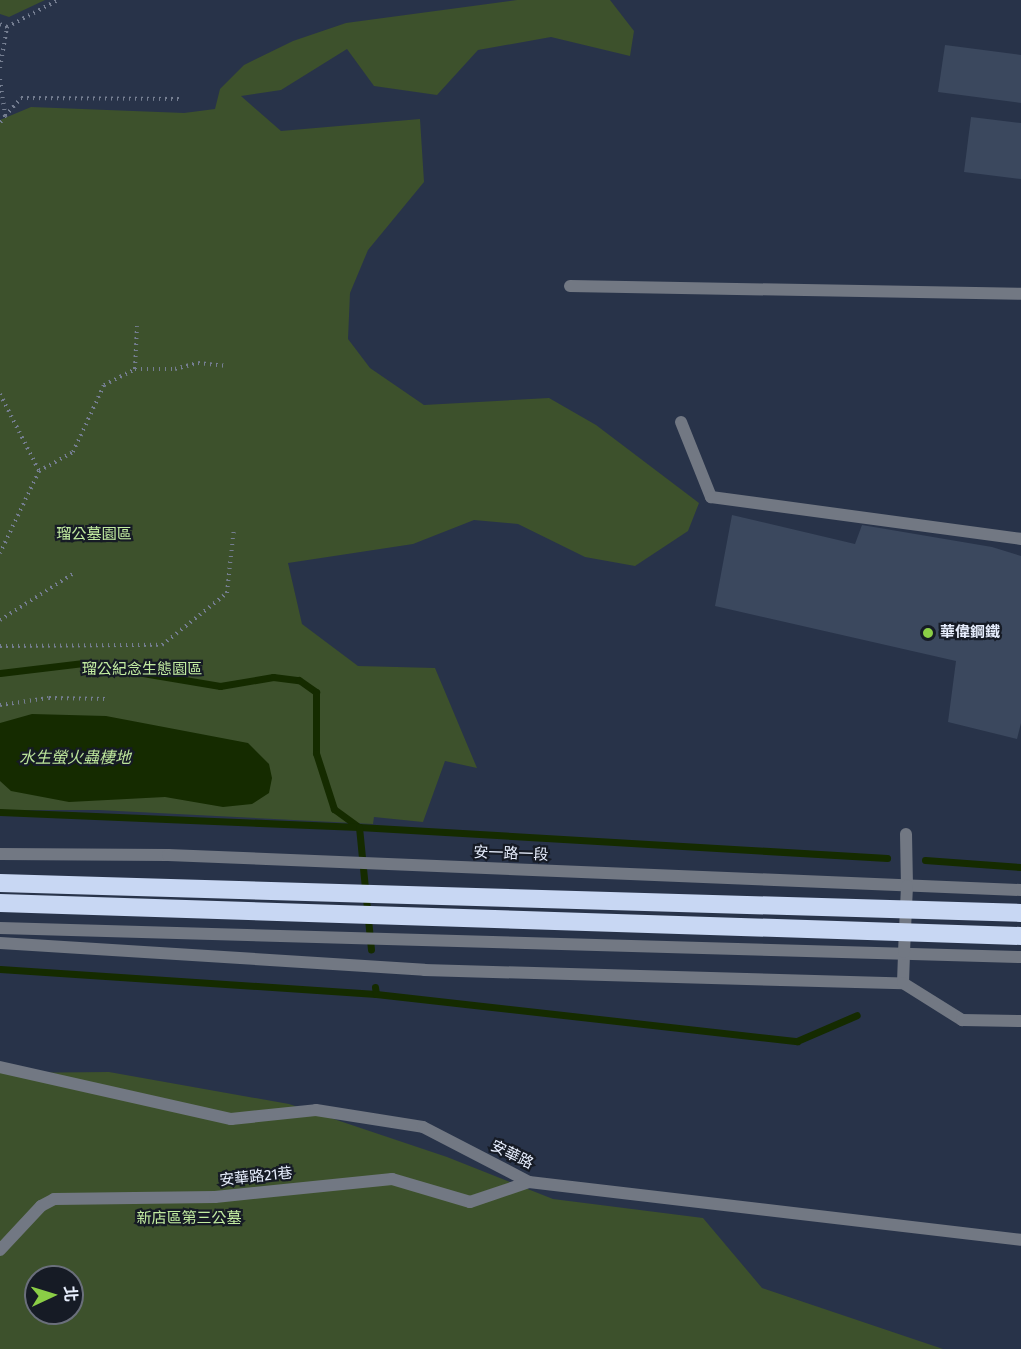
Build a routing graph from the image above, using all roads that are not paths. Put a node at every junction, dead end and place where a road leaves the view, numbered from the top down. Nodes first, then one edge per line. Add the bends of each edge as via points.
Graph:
1 (570, 286) dead end
2 (1021, 294) edge
3 (681, 422) dead end
4 (1021, 539) edge
5 (906, 834) dead end
6 (0, 854) edge
7 (0, 883) edge
8 (907, 886) junction
9 (1021, 890) edge
10 (0, 903) edge
11 (1021, 913) edge
12 (0, 928) edge
13 (1021, 936) edge
14 (0, 943) edge
15 (904, 952) junction
16 (1021, 957) edge
17 (903, 983) junction
18 (1021, 1021) edge
19 (0, 1067) edge
20 (529, 1182) junction
21 (1021, 1240) edge
22 (0, 1250) edge

1 - 2 street
3 - 4 street via 711,497
5 - 8 street
6 - 8 street, 安一路一段 via 168,855
7 - 11 highway
8 - 9 street, 安一路一段
8 - 15 street
10 - 13 highway
12 - 15 street
14 - 17 street via 424,970
15 - 16 street
15 - 17 street
17 - 18 street via 962,1020
19 - 20 street, 安華路 via 231,1119 316,1110 423,1127
20 - 21 street, 安華路
20 - 22 street, 安華路21巷 via 470,1202 392,1179 215,1197 54,1199 41,1206

